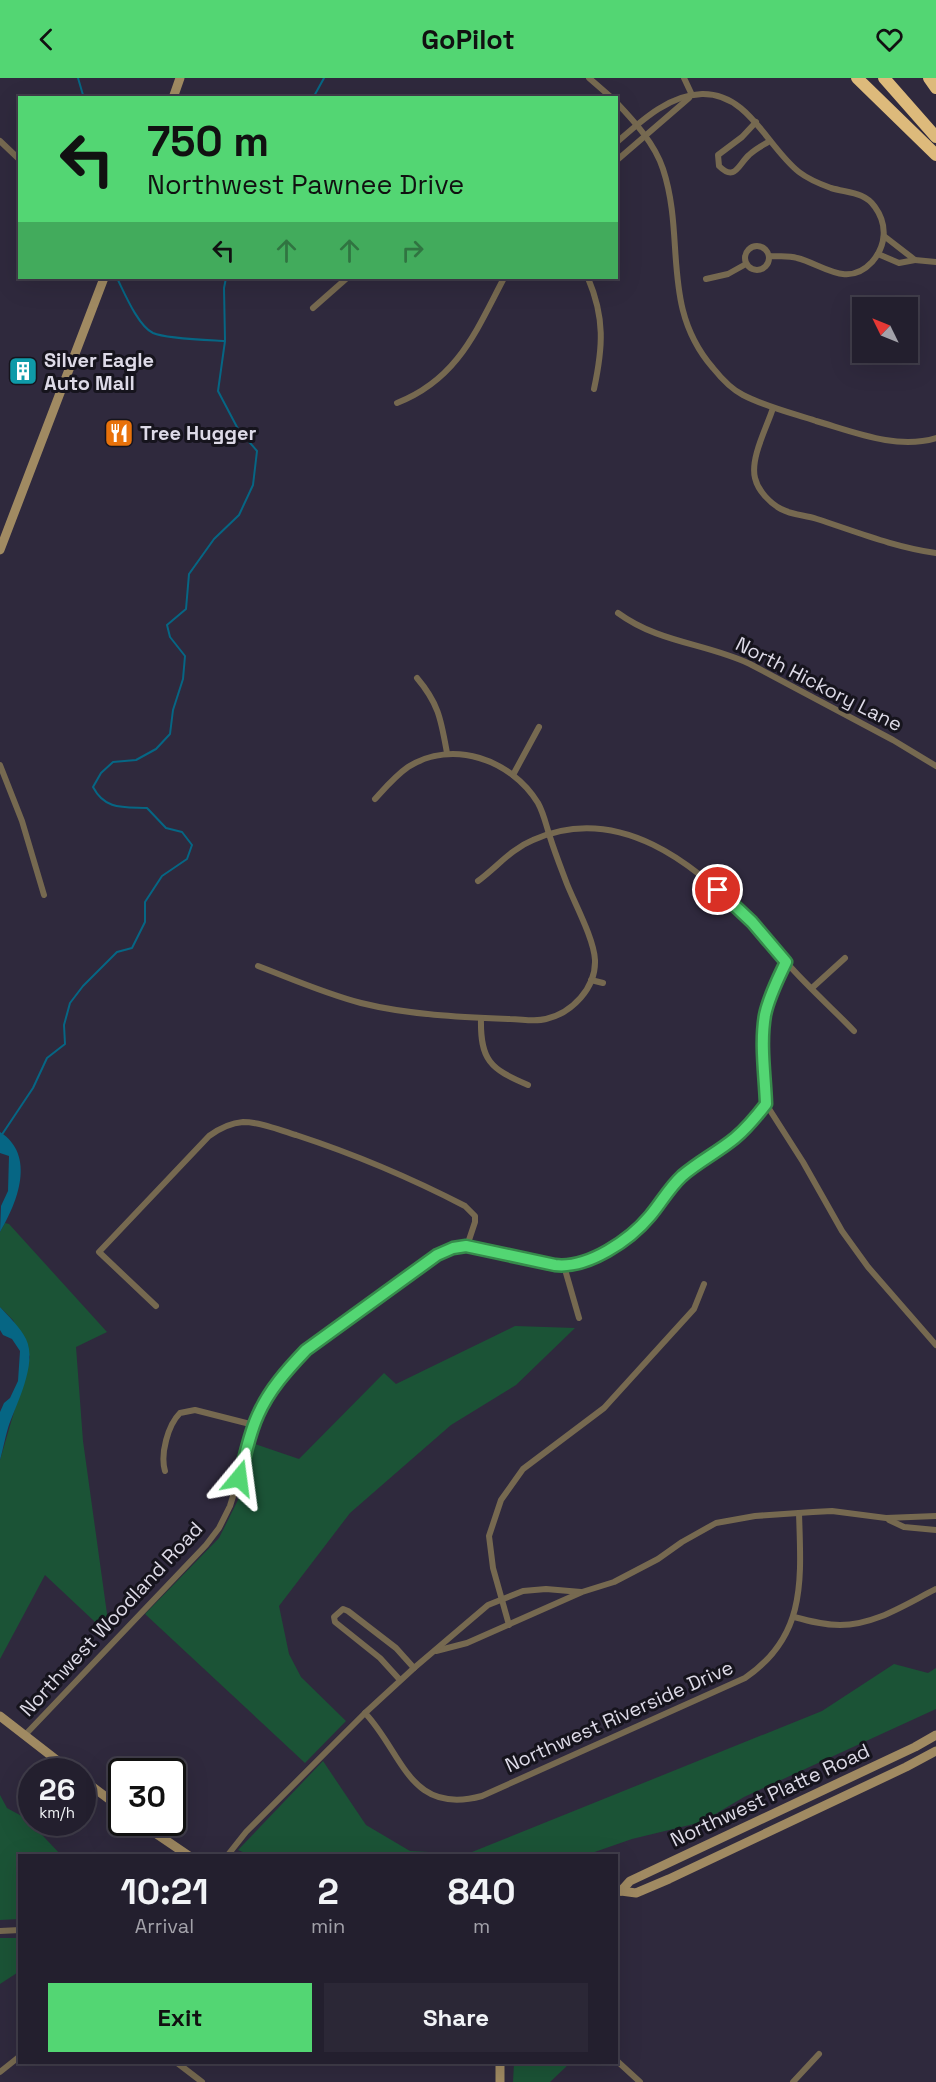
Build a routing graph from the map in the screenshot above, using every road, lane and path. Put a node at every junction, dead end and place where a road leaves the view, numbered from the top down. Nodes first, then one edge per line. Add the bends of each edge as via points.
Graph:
1 (180, 78) edge
2 (589, 78) edge
3 (684, 78) edge
4 (857, 78) edge
5 (884, 78) edge
6 (929, 78) edge
7 (936, 88) edge
8 (692, 95) junction
9 (173, 96) edge
10 (610, 96) edge
11 (618, 104) edge
12 (756, 122) junction
13 (636, 126) junction
14 (645, 137) junction
15 (936, 137) edge
16 (618, 141) edge
17 (770, 141) junction
18 (0, 142) edge
19 (936, 155) edge
20 (18, 158) edge
21 (618, 159) edge
22 (884, 236) junction
23 (878, 254) junction
24 (769, 256) junction
25 (915, 260) junction
26 (936, 262) edge
27 (746, 264) junction
28 (104, 279) edge
29 (346, 279) edge
30 (503, 279) edge
31 (588, 279) edge
32 (706, 279) dead end
33 (313, 308) dead end
34 (594, 390) dead end
35 (397, 403) dead end
36 (773, 408) junction
37 (936, 438) edge
38 (0, 550) edge
39 (936, 553) edge
40 (618, 613) dead end
41 (417, 678) dead end
42 (539, 726) dead end
43 (447, 753) junction
44 (0, 765) edge
45 (936, 766) edge
46 (513, 775) junction
47 (375, 799) dead end
48 (549, 834) junction
49 (478, 881) dead end
50 (44, 895) dead end
51 (844, 958) dead end
52 (786, 962) junction
53 (258, 966) dead end
54 (591, 980) junction
55 (603, 983) dead end
56 (812, 988) junction
57 (481, 1018) junction
58 (854, 1031) dead end
59 (528, 1085) dead end
60 (766, 1104) junction
61 (466, 1246) junction
62 (564, 1266) junction
63 (704, 1284) dead end
64 (156, 1306) dead end
65 (579, 1318) dead end
66 (936, 1345) edge
67 (254, 1425) junction
68 (165, 1471) dead end
69 (800, 1513) junction
70 (936, 1516) edge
71 (886, 1518) junction
72 (936, 1530) edge
73 (936, 1589) edge
74 (582, 1592) junction
75 (502, 1599) junction
76 (794, 1617) junction
77 (509, 1625) junction
78 (436, 1650) junction
79 (414, 1668) junction
80 (400, 1680) junction
81 (365, 1713) junction
82 (0, 1716) edge
83 (25, 1735) junction
84 (936, 1735) edge
85 (936, 1751) edge
86 (54, 1758) edge
87 (160, 1836) edge
88 (186, 1854) edge
89 (229, 1854) edge
90 (619, 1892) edge
91 (18, 1930) edge
92 (0, 1931) edge
93 (819, 2054) dead end
94 (18, 2058) edge
95 (618, 2062) edge
96 (179, 2064) edge
97 (500, 2064) edge
98 (0, 2072) edge
99 (202, 2082) edge
100 (500, 2082) edge
101 (640, 2082) edge
102 (793, 2082) edge

1 - 9 main road
2 - 10 street
3 - 8 street
4 - 19 highway
5 - 15 highway
6 - 7 highway
8 - 12 street via 720,98
8 - 13 street via 660,108
8 - 14 street
11 - 13 street
12 - 17 street
12 - 17 street via 718,155 719,166 727,172 737,170 751,153
13 - 14 street
13 - 16 street
14 - 21 street
14 - 36 street via 658,156 669,190 678,293 688,331 727,384
17 - 22 street via 811,180 868,200 879,213
18 - 20 street
22 - 23 street
22 - 25 street
23 - 24 street via 863,268 842,274 833,274 798,258
23 - 25 street via 898,263
24 - 27 street via 760,270
24 - 27 street via 764,247 753,246 745,253
25 - 26 street
27 - 32 street via 728,274
28 - 38 main road
29 - 33 street
30 - 35 street via 458,359 422,392
31 - 34 street via 600,312
36 - 37 street via 870,438 921,443
36 - 39 street via 755,469 755,479 772,503 790,513 888,544
40 - 45 street, North Hickory Lane via 647,631 750,664
41 - 43 street via 438,707
42 - 46 street
43 - 46 street via 490,761
43 - 47 street via 408,767
44 - 50 street
46 - 48 street via 534,797
48 - 49 street via 519,847
48 - 52 street via 601,828 628,833 654,844 718,890
48 - 54 street via 593,948
51 - 56 street
52 - 56 street
52 - 60 street via 765,1014
53 - 57 street via 361,1003
54 - 55 street
54 - 57 street via 566,1012 546,1019
56 - 58 street
57 - 59 street via 480,1040 493,1066
60 - 62 street, Northwest Woodland Road via 735,1138 681,1177 638,1229 592,1258
60 - 66 street via 842,1231
61 - 62 street, Northwest Woodland Road
61 - 64 street via 475,1216 465,1206 320,1143 258,1123 241,1122 223,1126 209,1136 99,1252
61 - 67 street, Northwest Woodland Road via 437,1255 306,1350 269,1394
62 - 65 street
63 - 75 street via 694,1309 604,1408 523,1469 501,1500 489,1536
67 - 68 street via 195,1410 180,1413 172,1425 163,1456
67 - 83 street, Northwest Woodland Road via 231,1506 219,1528
69 - 71 street via 832,1511
69 - 74 street via 716,1523 622,1578
69 - 76 street, Northwest Riverside Drive via 801,1567
70 - 71 street
71 - 72 street via 904,1527
73 - 76 street via 889,1613 854,1624 825,1624
74 - 75 street via 523,1591
74 - 77 street
75 - 77 street
75 - 78 street via 488,1605
76 - 81 street, Northwest Riverside Drive via 772,1655 745,1678 471,1799 435,1795 412,1781
77 - 78 street via 467,1643
78 - 79 street
79 - 80 street
79 - 80 street via 396,1648 348,1611 338,1612 335,1622 380,1658
80 - 81 street
81 - 89 street
82 - 83 main road
83 - 86 main road
84 - 90 main road, Northwest Platte Road via 630,1881
85 - 90 main road, Northwest Platte Road via 669,1879 636,1893
87 - 88 main road
91 - 92 street
93 - 102 street
94 - 98 street
95 - 101 street
96 - 99 street
97 - 100 main road

